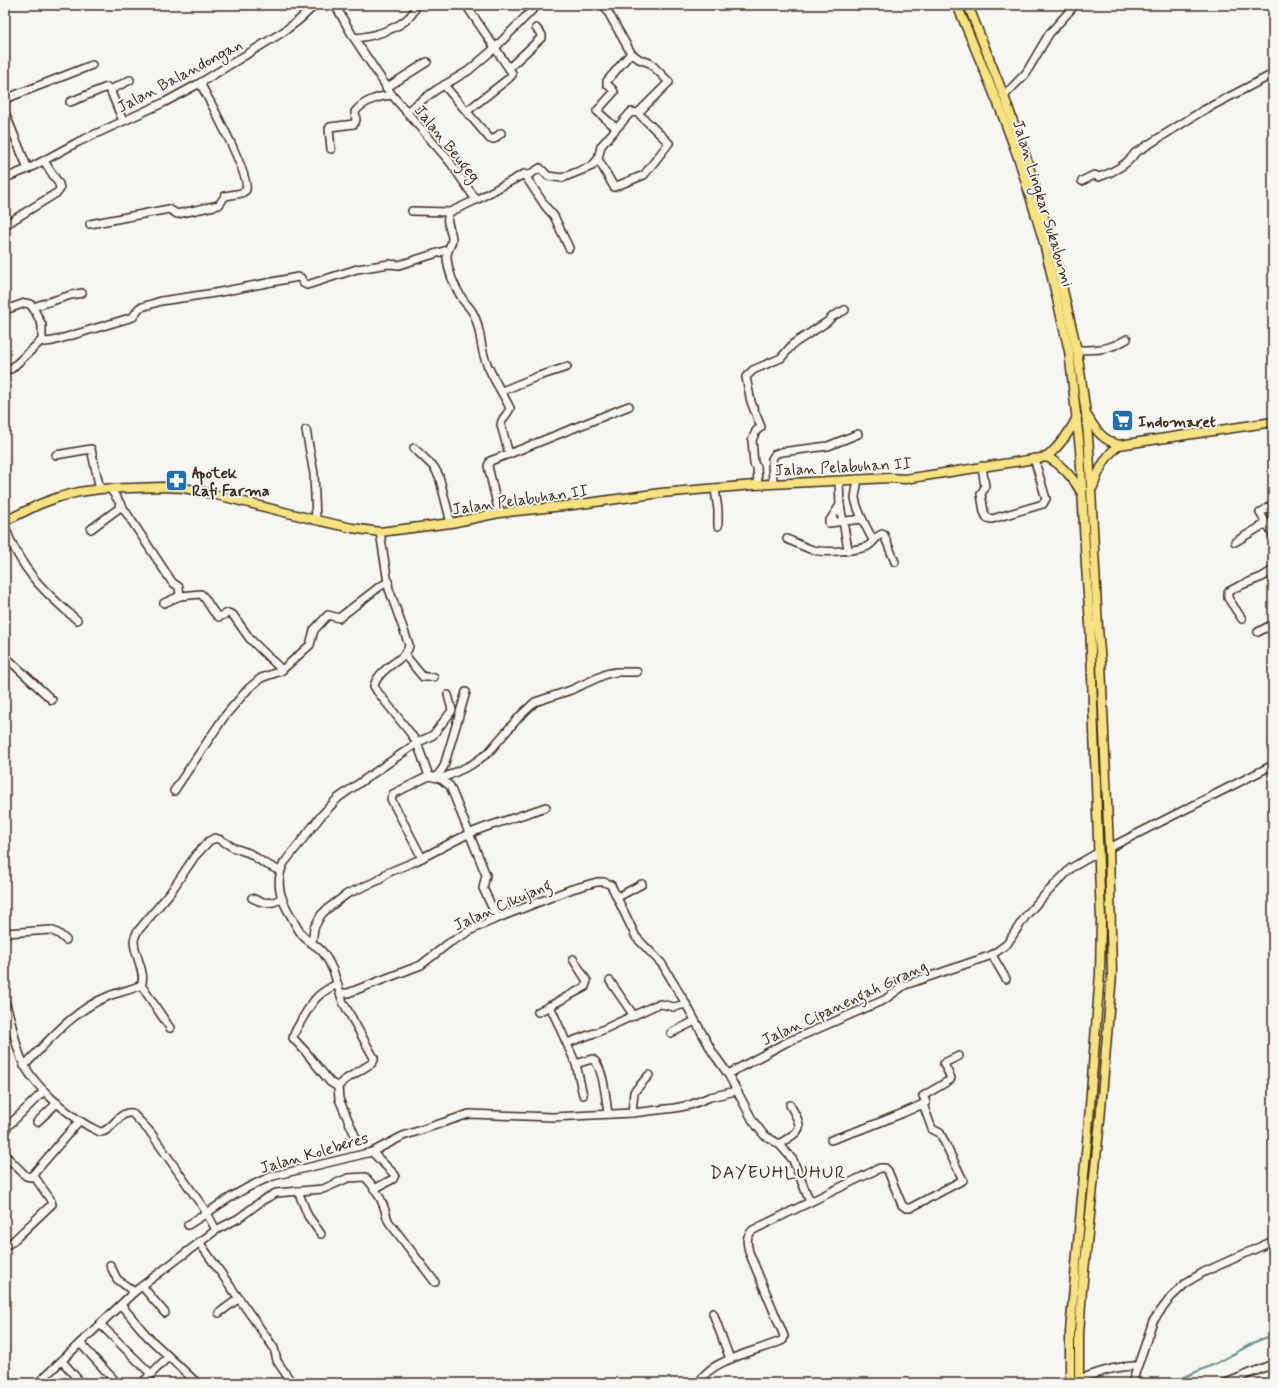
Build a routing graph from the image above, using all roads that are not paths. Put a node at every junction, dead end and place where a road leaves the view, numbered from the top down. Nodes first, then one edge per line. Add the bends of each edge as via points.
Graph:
1 (314, 5) edge
2 (335, 5) edge
3 (416, 5) edge
4 (466, 5) edge
5 (537, 5) edge
6 (604, 5) edge
7 (957, 5) edge
8 (968, 5) edge
9 (1075, 5) edge
10 (536, 28) dead end
11 (354, 38) junction
12 (495, 48) junction
13 (631, 54) junction
14 (427, 62) dead end
15 (92, 65) dead end
16 (509, 68) junction
17 (1273, 74) edge
18 (130, 80) dead end
19 (200, 83) junction
20 (444, 84) junction
21 (386, 88) junction
22 (110, 90) junction
23 (392, 96) junction
24 (5, 99) edge
25 (70, 102) dead end
26 (1003, 102) junction
27 (467, 111) junction
28 (406, 112) junction
29 (5, 113) edge
30 (638, 113) junction
31 (123, 121) junction
32 (616, 128) junction
33 (501, 133) dead end
34 (331, 149) dead end
35 (598, 159) junction
36 (44, 161) junction
37 (1025, 168) junction
38 (28, 169) junction
39 (526, 176) junction
40 (5, 178) edge
41 (1082, 181) dead end
42 (476, 200) junction
43 (412, 211) dead end
44 (450, 212) junction
45 (90, 224) dead end
46 (5, 225) edge
47 (568, 248) dead end
48 (447, 250) junction
49 (82, 293) dead end
50 (33, 307) junction
51 (5, 310) edge
52 (844, 310) dead end
53 (1127, 339) dead end
54 (42, 340) junction
55 (1077, 350) junction
56 (567, 367) dead end
57 (5, 368) edge
58 (502, 391) junction
59 (629, 406) dead end
60 (1086, 410) junction
61 (1077, 416) junction
62 (1273, 422) edge
63 (306, 430) dead end
64 (858, 434) dead end
65 (1119, 445) junction
66 (414, 448) dead end
67 (509, 454) junction
68 (56, 455) dead end
69 (1047, 456) junction
70 (1034, 458) junction
71 (982, 466) junction
72 (856, 479) junction
73 (839, 481) junction
74 (773, 484) junction
75 (758, 485) junction
76 (100, 488) junction
77 (110, 488) junction
78 (715, 489) junction
79 (1087, 493) junction
80 (1273, 504) edge
81 (840, 505) junction
82 (122, 506) junction
83 (499, 513) junction
84 (862, 519) junction
85 (5, 520) edge
86 (316, 520) junction
87 (844, 522) junction
88 (452, 523) junction
89 (1266, 524) junction
90 (718, 526) dead end
91 (5, 527) edge
92 (91, 529) dead end
93 (380, 532) junction
94 (1273, 535) edge
95 (787, 539) dead end
96 (873, 540) junction
97 (1235, 542) dead end
98 (848, 550) junction
99 (895, 562) dead end
100 (1273, 570) edge
101 (388, 582) junction
102 (180, 596) junction
103 (164, 603) dead end
104 (1242, 619) dead end
105 (77, 620) dead end
106 (1273, 624) edge
107 (1258, 632) dead end
108 (404, 654) junction
109 (5, 660) edge
110 (1101, 663) junction
111 (1092, 664) junction
112 (282, 670) junction
113 (638, 672) dead end
114 (434, 677) dead end
115 (466, 692) dead end
116 (448, 695) dead end
117 (52, 700) dead end
118 (416, 743) junction
119 (1273, 765) edge
120 (435, 778) junction
121 (174, 791) dead end
122 (546, 807) dead end
123 (468, 834) junction
124 (1109, 848) junction
125 (1099, 852) junction
126 (422, 858) junction
127 (282, 867) junction
128 (642, 884) dead end
129 (618, 897) junction
130 (252, 898) dead end
131 (281, 898) junction
132 (498, 918) junction
133 (5, 933) edge
134 (66, 940) dead end
135 (312, 943) junction
136 (992, 954) junction
137 (572, 959) dead end
138 (1006, 979) dead end
139 (610, 981) dead end
140 (337, 984) junction
141 (141, 985) junction
142 (340, 993) junction
143 (5, 1002) edge
144 (686, 1004) junction
145 (550, 1006) junction
146 (538, 1012) dead end
147 (634, 1016) junction
148 (695, 1021) junction
149 (170, 1028) dead end
150 (671, 1033) dead end
151 (567, 1043) junction
152 (959, 1056) dead end
153 (576, 1064) junction
154 (24, 1066) junction
155 (728, 1074) junction
156 (649, 1075) dead end
157 (338, 1087) junction
158 (44, 1090) junction
159 (736, 1091) junction
160 (583, 1096) dead end
161 (57, 1103) junction
162 (923, 1104) junction
163 (790, 1105) dead end
164 (632, 1113) junction
165 (608, 1114) junction
166 (79, 1121) junction
167 (37, 1122) dead end
168 (5, 1129) edge
169 (356, 1138) dead end
170 (831, 1140) dead end
171 (779, 1144) junction
172 (372, 1152) junction
173 (5, 1155) edge
174 (34, 1176) junction
175 (374, 1188) junction
176 (298, 1191) junction
177 (810, 1202) junction
178 (207, 1213) junction
179 (188, 1225) dead end
180 (216, 1230) junction
181 (321, 1234) dead end
182 (1273, 1241) edge
183 (199, 1242) junction
184 (5, 1246) edge
185 (110, 1265) dead end
186 (435, 1282) dead end
187 (142, 1286) junction
188 (134, 1292) junction
189 (238, 1299) junction
190 (121, 1305) junction
191 (165, 1313) dead end
192 (219, 1313) dead end
193 (712, 1313) dead end
194 (100, 1324) junction
195 (1070, 1332) junction
196 (1079, 1334) junction
197 (80, 1343) junction
198 (168, 1357) junction
199 (730, 1359) junction
200 (62, 1361) junction
201 (1273, 1364) edge
202 (1137, 1366) junction
203 (151, 1374) junction
204 (1079, 1381) edge
205 (40, 1382) edge
206 (81, 1383) edge
207 (117, 1383) edge
208 (142, 1383) edge
209 (197, 1383) edge
210 (292, 1383) edge
211 (700, 1383) edge
212 (1070, 1383) edge
213 (1132, 1383) edge
214 (1226, 1383) edge

1 - 19 street, Jalan Balandongan via 283,32
2 - 11 street
3 - 11 street via 412,14 389,30
4 - 12 street
5 - 12 street
6 - 13 street
7 - 26 main road, Jalan Lingkar Sukabumi
8 - 26 main road, Jalan Lingkar Sukabumi
9 - 26 street via 1049,34 1026,73
10 - 16 street via 542,37
11 - 21 street, Jalan Beugeg
12 - 16 street
12 - 20 street via 468,70
13 - 30 street via 650,63 669,82
13 - 32 street via 607,81 614,92 598,111
14 - 21 street
15 - 24 street
16 - 27 street via 512,73 510,77
17 - 41 street via 1202,111 1135,153 1131,159 1109,173 1099,177 1094,175
18 - 22 street
19 - 31 street, Jalan Balandongan
19 - 45 street via 234,151 247,183 246,190 225,196 219,205 198,210 177,214 169,210
20 - 27 street
20 - 28 street
21 - 23 street, Jalan Beugeg
22 - 25 street via 107,87 103,88
22 - 31 street
23 - 28 street, Jalan Beugeg
23 - 34 street via 384,96 361,105 355,112 354,124 330,126
26 - 37 main road, Jalan Lingkar Sukabumi
27 - 33 street via 491,140
28 - 42 street, Jalan Beugeg via 450,162
29 - 38 street
30 - 32 street via 631,112
30 - 35 street via 669,143 647,173 613,187
31 - 36 street, Jalan Balandongan
32 - 35 street via 601,146
35 - 39 street via 590,168 562,178 548,176 540,168
36 - 38 street, Jalan Balandongan
36 - 46 street via 59,184 60,190
37 - 55 main road, Jalan Lingkar Sukabumi via 1057,261
37 - 61 main road, Jalan Lingkar Sukabumi via 1069,351
38 - 40 street, Jalan Balandongan
39 - 42 street via 522,174
39 - 47 street via 554,216
42 - 44 street, Jalan Beugeg
43 - 44 street
44 - 48 street via 447,221 452,239
48 - 54 street via 399,265 357,269 307,285 298,277 162,301 139,308 133,317 48,342
48 - 58 street via 447,260 454,282 474,315 485,360
49 - 50 street
50 - 51 street via 25,303
50 - 54 street via 42,326
52 - 75 street via 793,344 781,358 753,370 746,377 748,394 761,427 752,440
53 - 55 street via 1115,346 1099,350
54 - 57 street via 11,369
55 - 60 main road, Jalan Lingkar Sukabumi
56 - 58 street
58 - 67 street via 510,408 500,425
59 - 67 street
60 - 65 main road via 1095,429 1103,438
60 - 79 main road, Jalan Lingkar Sukabumi via 1089,448
61 - 69 main road via 1066,437
61 - 79 main road, Jalan Lingkar Sukabumi
62 - 65 main road
63 - 86 street via 314,474
64 - 74 street via 828,446 775,454 772,459
65 - 79 main road via 1112,450
66 - 88 street via 439,476
67 - 83 street via 490,461 488,466
68 - 76 street via 91,449
69 - 70 main road, Jalan Pelabuhan II
69 - 79 main road via 1069,473
70 - 71 main road, Jalan Pelabuhan II
70 - 71 street via 1045,502 992,519 987,518 984,512 981,494 985,487
71 - 72 main road, Jalan Pelabuhan II via 905,479
72 - 73 main road, Jalan Pelabuhan II
72 - 84 street via 858,487 855,498
73 - 74 main road, Jalan Pelabuhan II
73 - 81 street
74 - 75 main road, Jalan Pelabuhan II
75 - 78 main road, Jalan Pelabuhan II
76 - 77 main road, Jalan Pelabuhan II
76 - 85 main road, Jalan Pelabuhan II via 59,497
77 - 82 street
77 - 86 main road, Jalan Pelabuhan II via 184,488
78 - 83 main road, Jalan Pelabuhan II
78 - 90 street
79 - 110 main road
79 - 111 main road
80 - 89 street via 1260,513
81 - 87 street
81 - 87 street via 829,523
82 - 92 street
82 - 102 street via 172,582 179,587
83 - 88 main road, Jalan Pelabuhan II
84 - 87 street
84 - 96 street
86 - 93 main road, Jalan Pelabuhan II
87 - 98 street
88 - 93 main road, Jalan Pelabuhan II
89 - 94 street
89 - 97 street
91 - 105 street via 21,562 32,578
93 - 101 street
95 - 98 street via 815,550
96 - 98 street via 867,547
96 - 99 street via 879,535 884,535
100 - 104 street via 1228,592 1228,598
101 - 108 street via 408,641 408,649
101 - 112 street via 339,618 328,615 314,630 310,645
102 - 103 street
102 - 112 street via 201,594 218,616 228,613 233,615 250,639
106 - 107 street
108 - 114 street via 422,677
108 - 118 street via 378,676 374,686
109 - 117 street via 9,660
110 - 111 main road
110 - 124 main road
111 - 125 main road
112 - 121 street via 261,678 248,689 224,718
113 - 120 street via 606,674 571,690 535,702 483,756 471,765
115 - 120 street via 444,766
116 - 118 street via 451,712 433,735
118 - 120 street
118 - 127 street via 335,801
119 - 124 street
120 - 123 street via 450,786
120 - 126 street via 393,794 391,799
122 - 123 street
123 - 126 street
123 - 132 street via 486,875 483,888
124 - 196 main road via 1112,974
125 - 136 street, Jalan Cipanengah Girang via 1071,868 1025,917 1007,944
125 - 195 main road via 1100,973
126 - 135 street via 347,894 327,908 314,928
127 - 131 street via 278,884
127 - 141 street via 264,863 250,853 221,840 215,838 209,841 137,932 134,940 142,975
128 - 129 street
129 - 132 street, Jalan Cikujang via 608,883 597,882
129 - 144 street, Jalan Cikujang via 636,937 662,964
130 - 131 street via 271,903
131 - 135 street via 298,929
132 - 142 street, Jalan Cikujang via 449,943 421,965 352,992
133 - 134 street via 51,930
135 - 140 street via 324,952
136 - 138 street
136 - 155 street, Jalan Cipanengah Girang via 905,985 884,1000 785,1043
137 - 145 street via 587,981 585,987
139 - 147 street
140 - 142 street
140 - 157 street via 325,990 313,1001 293,1038 330,1082
141 - 149 street
141 - 154 street via 90,1005 67,1023
142 - 157 street via 374,1060
143 - 154 street
144 - 147 street via 674,1007 662,1004
144 - 148 street, Jalan Cikujang
145 - 146 street
145 - 151 street
147 - 151 street via 600,1032
148 - 150 street
148 - 155 street, Jalan Cikujang
151 - 153 street
152 - 162 street via 944,1064 951,1078 923,1096 926,1102
153 - 160 street
153 - 165 street via 592,1059 595,1061 604,1083
154 - 158 street
155 - 159 street, Jalan Cikujang
156 - 164 street via 634,1092
157 - 169 street via 339,1099
158 - 161 street
158 - 168 street
159 - 164 street, Jalan Koleberes via 690,1105
159 - 171 street, Jalan Cikujang via 764,1135
161 - 166 street
161 - 167 street
162 - 170 street
162 - 177 street via 932,1129 940,1133 963,1180 906,1208 902,1205 888,1171 880,1168
163 - 171 street via 800,1124 799,1129
164 - 165 street, Jalan Koleberes
165 - 172 street, Jalan Koleberes via 553,1117 469,1114 403,1136
166 - 174 street
166 - 178 street via 102,1132 123,1115 132,1113 151,1133
171 - 177 street, Jalan Cikujang via 793,1160
172 - 175 street via 395,1175 393,1179
172 - 178 street, Jalan Koleberes via 260,1180
173 - 174 street via 28,1177
174 - 184 street via 52,1204
175 - 176 street via 363,1177 348,1178 324,1189
175 - 186 street via 389,1222
176 - 180 street via 276,1193 266,1197 239,1218
176 - 181 street via 308,1216
177 - 199 street via 753,1230 748,1236 749,1252 784,1336 783,1340
178 - 179 street, Jalan Koleberes
178 - 180 street
180 - 183 street
182 - 202 street via 1187,1282 1171,1297 1153,1321
183 - 187 street
183 - 189 street
185 - 188 street via 117,1279
187 - 188 street
187 - 191 street
188 - 190 street
189 - 192 street
189 - 210 street via 274,1348 277,1361
190 - 194 street
190 - 198 street
193 - 199 street
194 - 197 street
194 - 203 street
195 - 196 main road
195 - 212 main road
196 - 204 main road
197 - 200 street
197 - 207 street
198 - 203 street
198 - 209 street
199 - 211 street via 705,1373
200 - 205 street
200 - 206 street
201 - 214 street
202 - 204 street via 1106,1370
202 - 213 street
203 - 208 street

